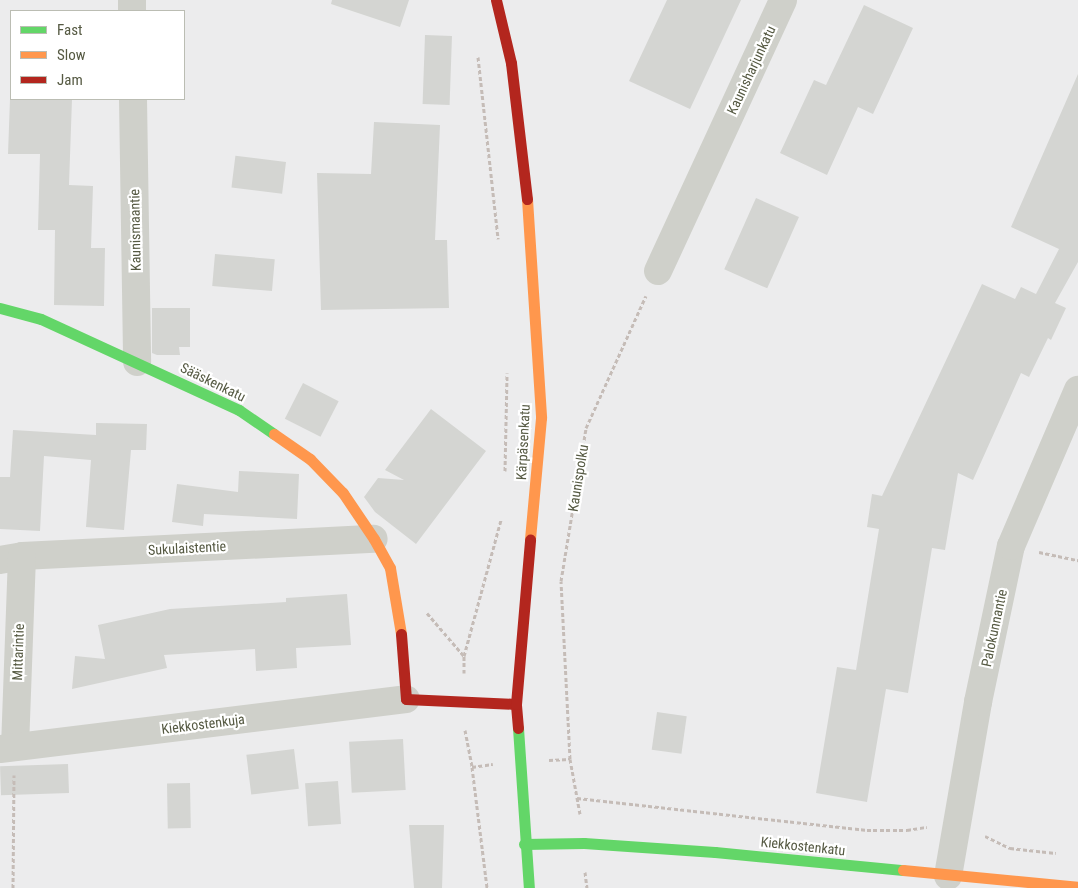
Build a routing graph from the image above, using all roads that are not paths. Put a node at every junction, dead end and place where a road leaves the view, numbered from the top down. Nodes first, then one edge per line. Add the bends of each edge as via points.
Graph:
1 (496, 0) edge
2 (783, 0) edge
3 (133, 100) edge
4 (658, 271) road end
5 (0, 308) edge
6 (137, 362) junction
7 (1078, 390) edge
8 (374, 539) junction
9 (11, 558) edge
10 (406, 700) junction
11 (516, 704) junction
12 (7, 748) edge
13 (524, 844) junction
14 (948, 876) junction
15 (1078, 887) edge
16 (529, 888) edge

1 - 11 street, Kärpäsenkatu via 511,63 526,183 541,418
2 - 4 street, Kaunisharjunkatu
3 - 6 street, Kaunismaantie
5 - 6 street, Sääskenkatu via 41,319
6 - 8 street, Sääskenkatu via 239,410 310,459 343,493
7 - 14 street, Palokunnantie via 1012,546 978,702
8 - 9 street, Sukulaistentie
8 - 10 street via 390,568 400,627
9 - 12 street, Mittarintie
10 - 11 street, Kiekkostenkuja
10 - 12 street, Kiekkostenkuja
11 - 13 street, Kärpäsenkatu
13 - 14 street, Kiekkostenkatu via 584,843 716,852
13 - 16 street, Kärpäsenkatu
14 - 15 street, Kiekkostenkatu

